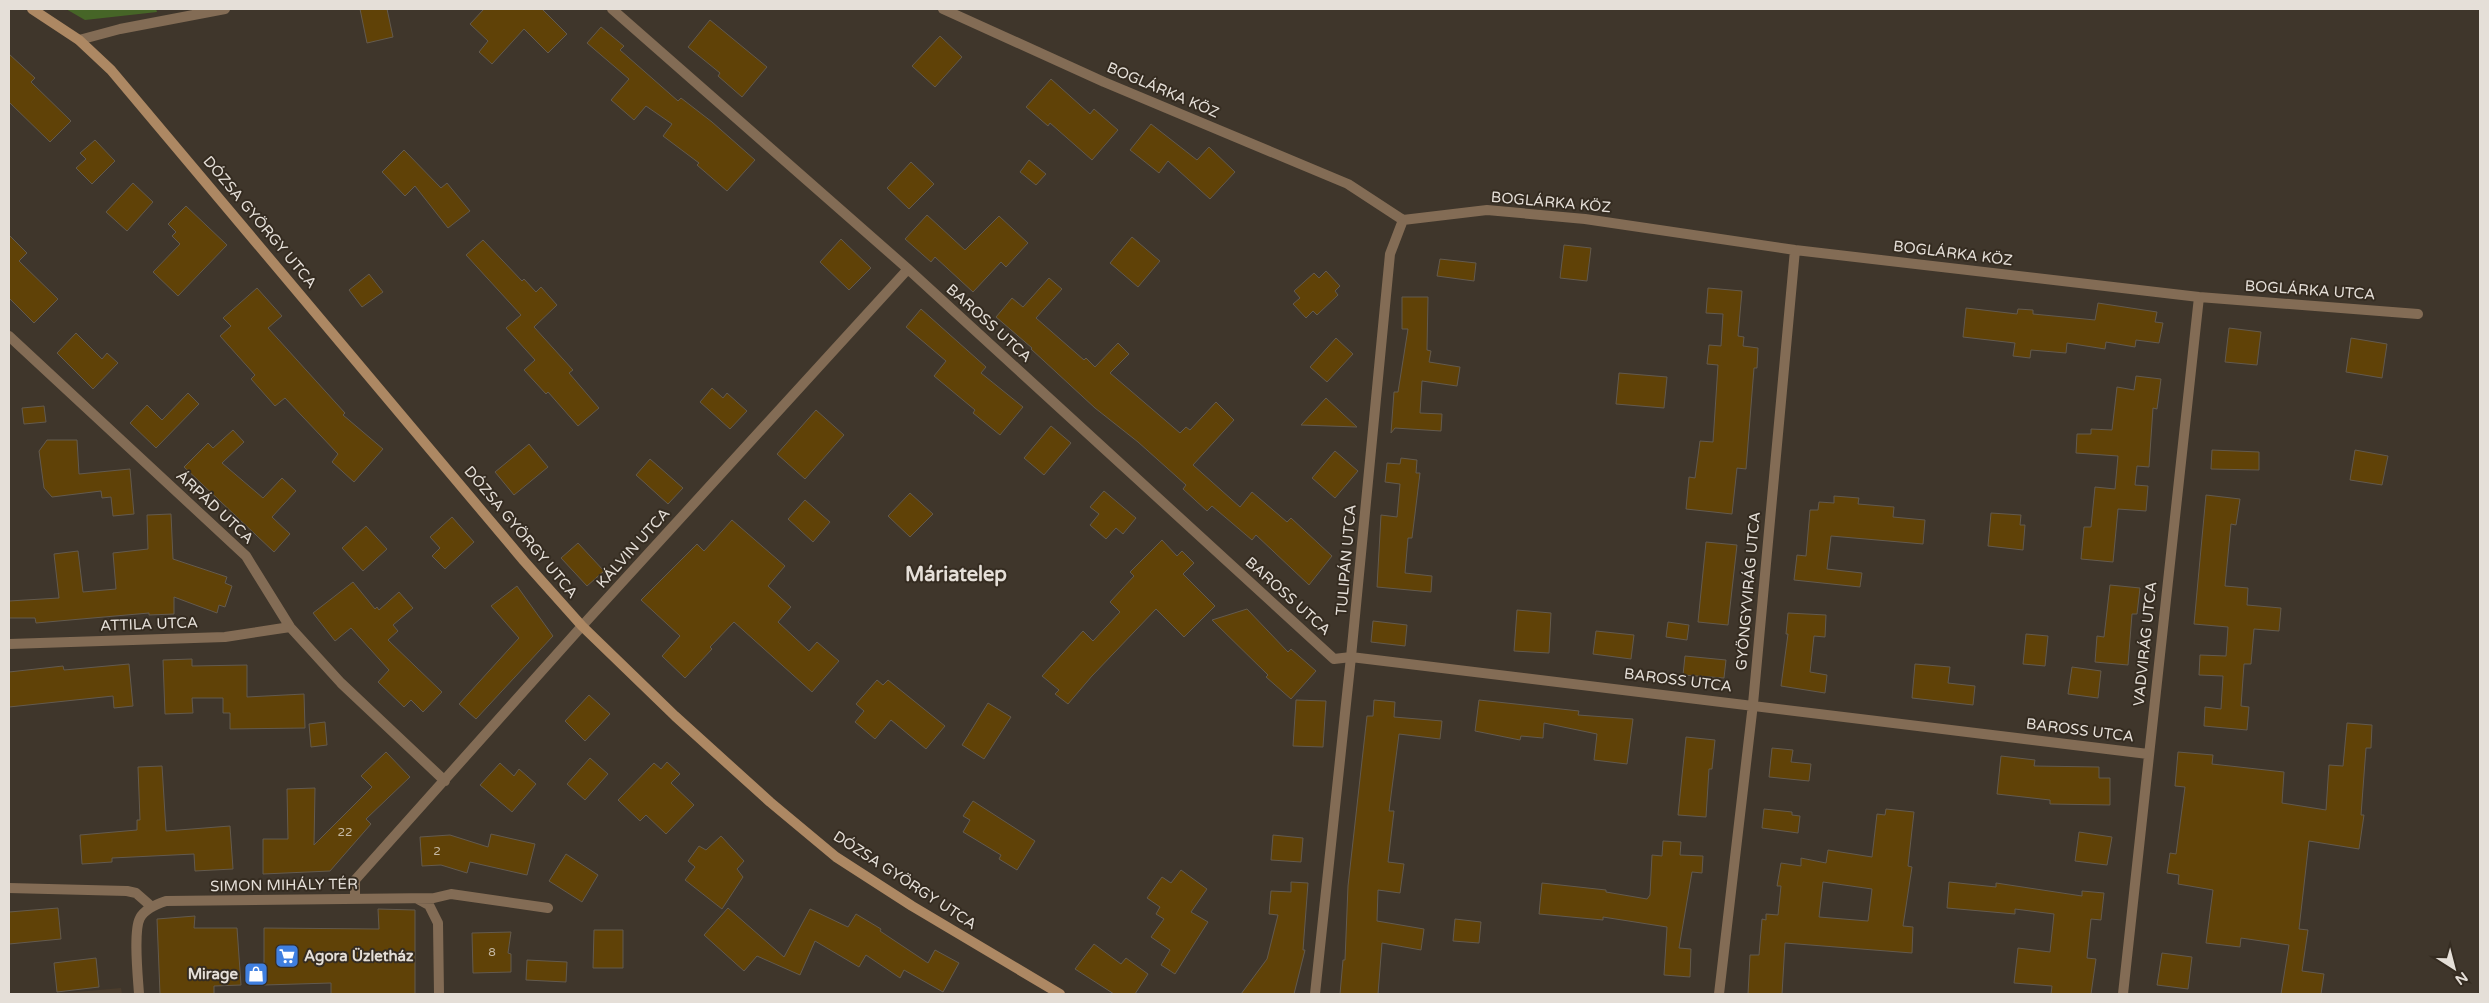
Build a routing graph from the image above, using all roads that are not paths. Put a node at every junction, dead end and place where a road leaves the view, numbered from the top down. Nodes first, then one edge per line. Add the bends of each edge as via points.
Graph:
1 (32, 9) edge
2 (225, 9) edge
3 (612, 9) edge
4 (943, 9) edge
5 (79, 40) junction
6 (1403, 220) junction
7 (1795, 250) junction
8 (908, 269) junction
9 (2199, 297) junction
10 (2418, 314) dead end
11 (9, 336) edge
12 (582, 626) junction
13 (290, 627) junction
14 (9, 644) edge
15 (1351, 657) junction
16 (1753, 704) junction
17 (2148, 754) junction
18 (445, 781) junction
19 (9, 888) edge
20 (417, 898) junction
21 (356, 899) junction
22 (152, 907) junction
23 (548, 908) dead end
24 (139, 994) edge
25 (439, 994) edge
26 (1060, 994) edge
27 (1315, 994) edge
28 (1719, 994) edge
29 (2123, 994) edge

1 - 5 main road, DÓZSA GYÖRGY UTCA
2 - 5 street
3 - 8 street, BAROSS UTCA
4 - 6 street, BOGLÁRKA KÖZ via 1104,82 1348,184
5 - 12 main road, DÓZSA GYÖRGY UTCA via 111,70 156,121
6 - 7 street, BOGLÁRKA KÖZ via 1487,210 1585,219
6 - 15 street, TULIPÁN UTCA via 1390,254
7 - 9 street, BOGLÁRKA KÖZ
7 - 16 street, GYÖNGYVIRÁG UTCA
8 - 12 street, KÁLVIN UTCA
8 - 15 street, BAROSS UTCA via 1334,659
9 - 10 street, BOGLÁRKA UTCA
9 - 17 street, VADVIRÁG UTCA
11 - 13 street, ÁRPÁD UTCA via 246,556
12 - 18 street, KÁLVIN UTCA
12 - 26 main road, DÓZSA GYÖRGY UTCA via 682,723 836,856 912,906
13 - 14 street, ATTILA UTCA via 225,637
13 - 18 street, ÁRPÁD UTCA via 341,683
15 - 16 street, BAROSS UTCA
15 - 27 street, TULIPÁN UTCA
16 - 17 street, BAROSS UTCA
16 - 28 street, GYÖNGYVIRÁG UTCA
17 - 29 street, VADVIRÁG UTCA
18 - 21 street, KÁLVIN UTCA via 355,880
19 - 22 street via 127,891 136,893
20 - 21 street, SIMON MIHÁLY TÉR
20 - 23 street, SIMON MIHÁLY TÉR via 451,894
20 - 25 street via 429,905 438,923
21 - 22 street, SIMON MIHÁLY TÉR via 166,901
22 - 24 street via 140,918 137,928

